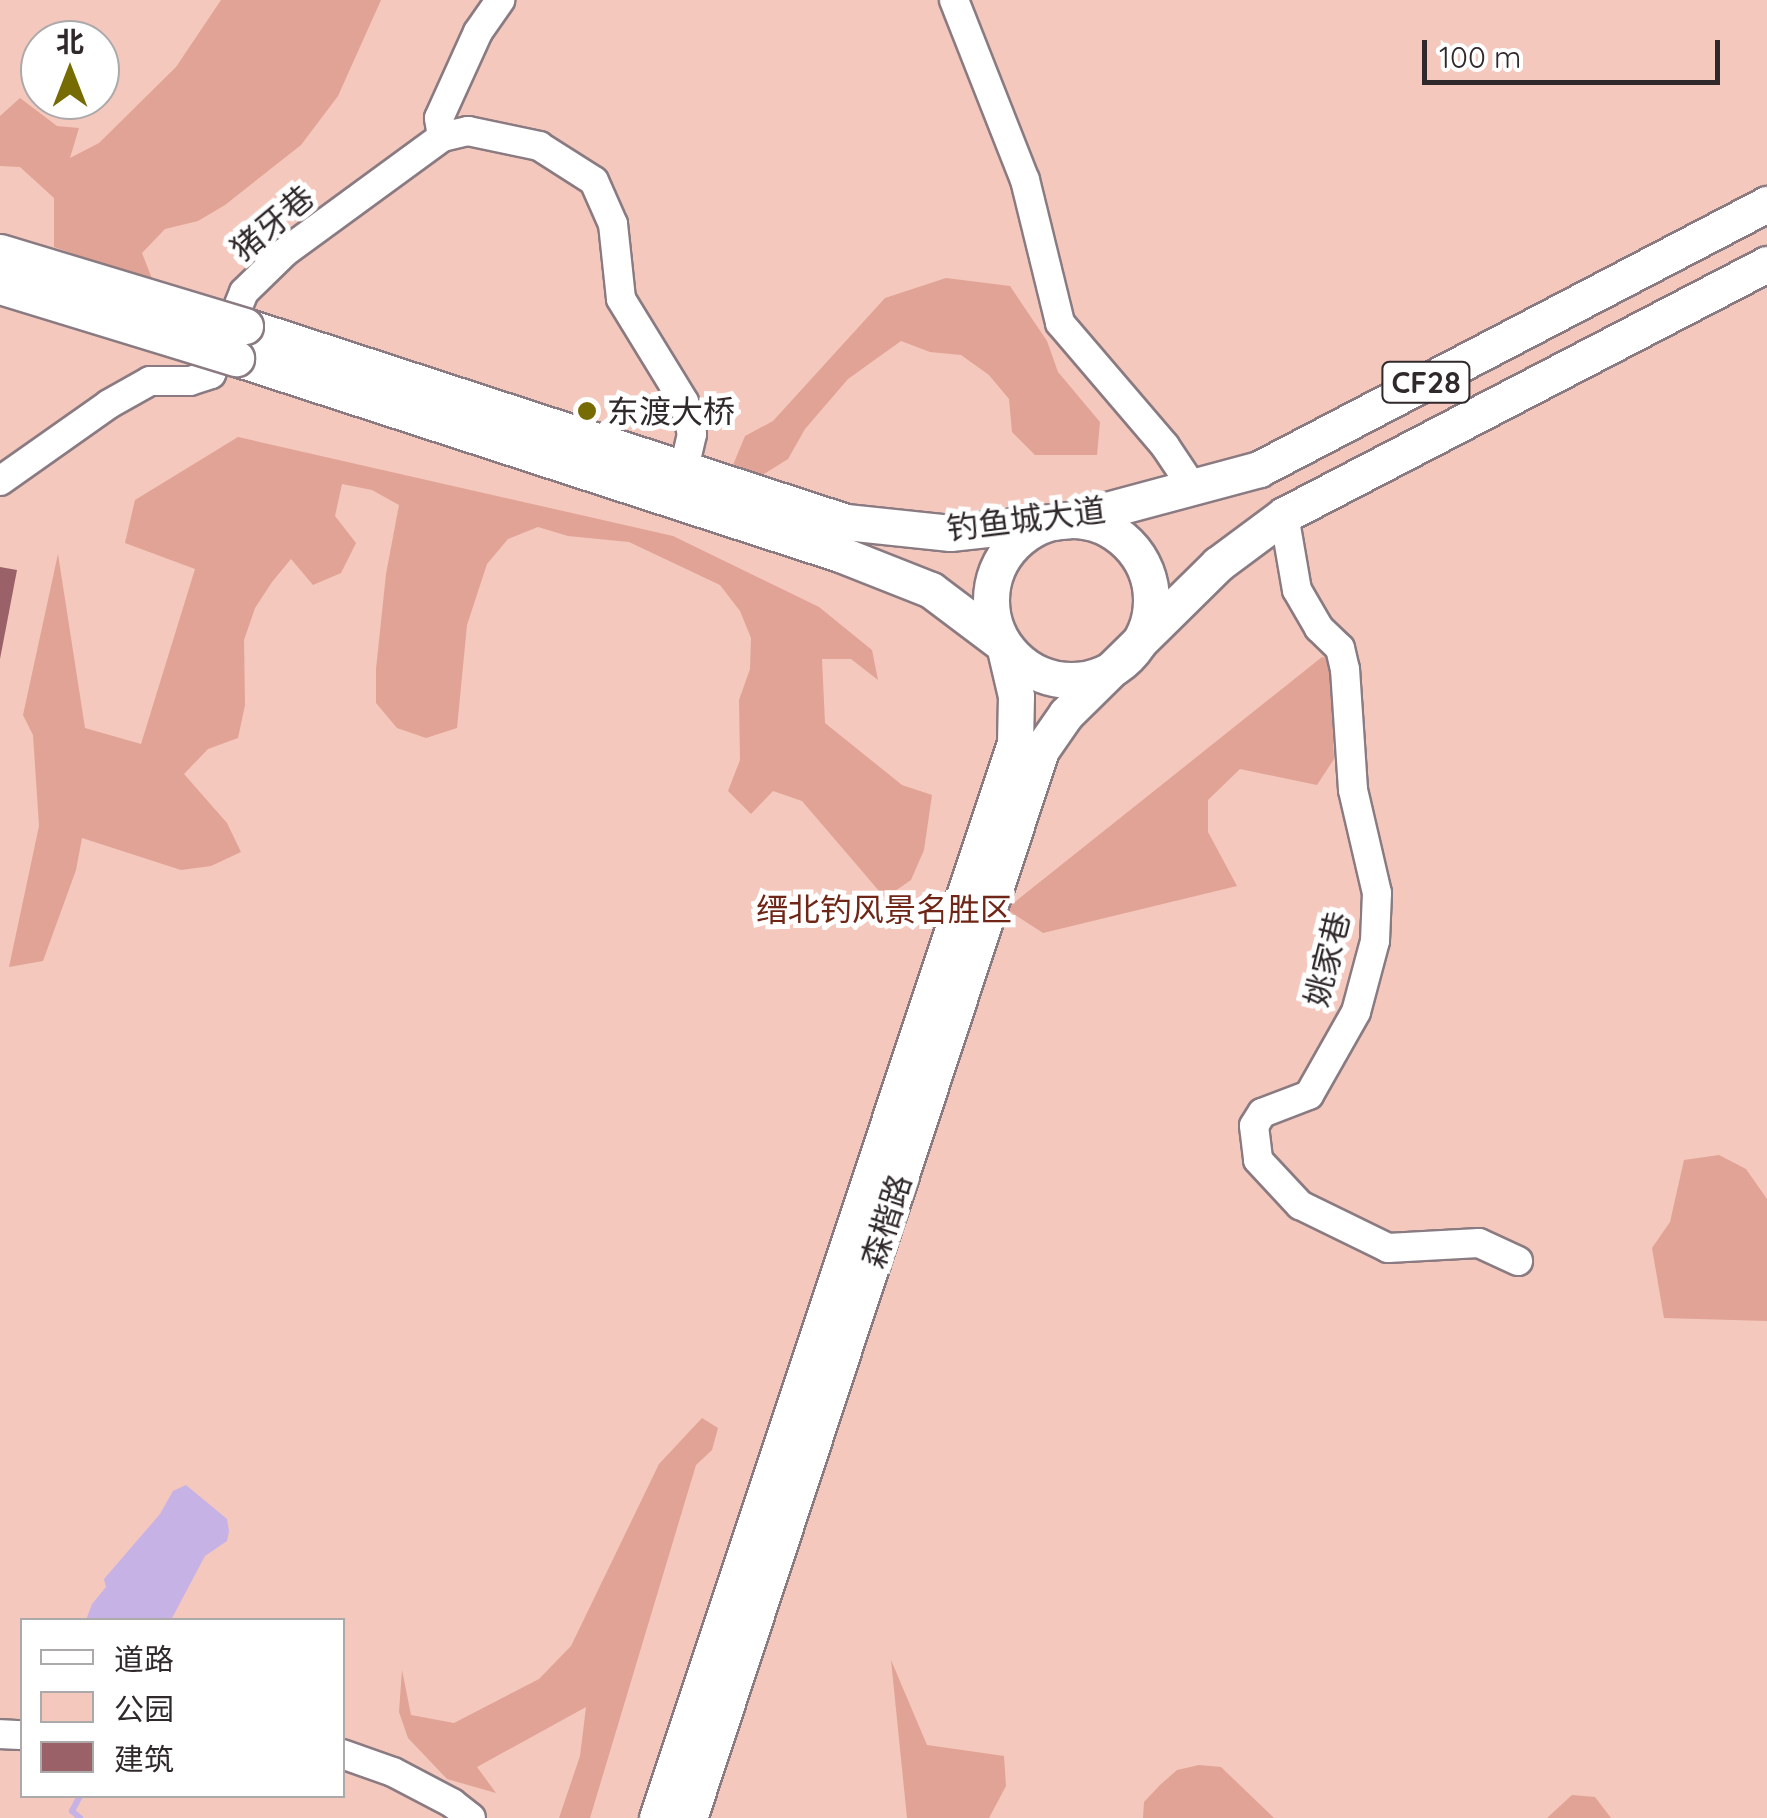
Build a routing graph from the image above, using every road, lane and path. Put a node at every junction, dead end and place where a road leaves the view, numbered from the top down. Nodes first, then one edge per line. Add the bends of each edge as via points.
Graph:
1 (500, 0) edge
2 (954, 0) edge
3 (442, 137) junction
4 (1767, 204) edge
5 (0, 252) edge
6 (1767, 264) edge
7 (0, 286) edge
8 (240, 342) junction
9 (684, 469) junction
10 (0, 481) edge
11 (1192, 488) junction
12 (1284, 516) junction
13 (1069, 520) junction
14 (1004, 645) junction
15 (1131, 654) junction
16 (1518, 1261) dead end
17 (345, 1755) edge
18 (471, 1818) edge
19 (657, 1818) edge
20 (689, 1818) edge

1 - 3 street via 478,32 440,118
2 - 11 street via 1025,180 1060,323 1165,446
3 - 9 street via 468,131 539,146 594,182 613,224 620,300 684,402 692,434
3 - 10 street, 猪牙巷 via 285,252 244,292 211,374 150,381
4 - 11 main road, 钓鱼城大道 / CF28 via 1259,468
5 - 8 main road, bridge
6 - 12 main road, CF28
7 - 8 main road, bridge
8 - 9 main road, 钓鱼城大道
8 - 14 main road, 钓鱼城大道 via 931,590
9 - 13 main road, 钓鱼城大道 via 846,522 950,532
11 - 13 main road, 钓鱼城大道 / CF28
12 - 15 main road, CF28 via 1218,564
12 - 16 street, 姚家巷 via 1297,590 1340,648 1353,790 1377,893 1374,941 1356,1012 1309,1095 1262,1112 1254,1126 1258,1160 1300,1205 1388,1248 1479,1243
13 - 14 main road via 1023,535 994,574 993,622
13 - 15 main road via 1096,524 1138,555 1152,606
14 - 15 main road via 1033,670 1070,680 1092,678
14 - 19 main road, 森楷路 via 1016,696 1015,743
15 - 20 main road, 森楷路 via 1066,714 1041,750
17 - 18 street via 408,1780

